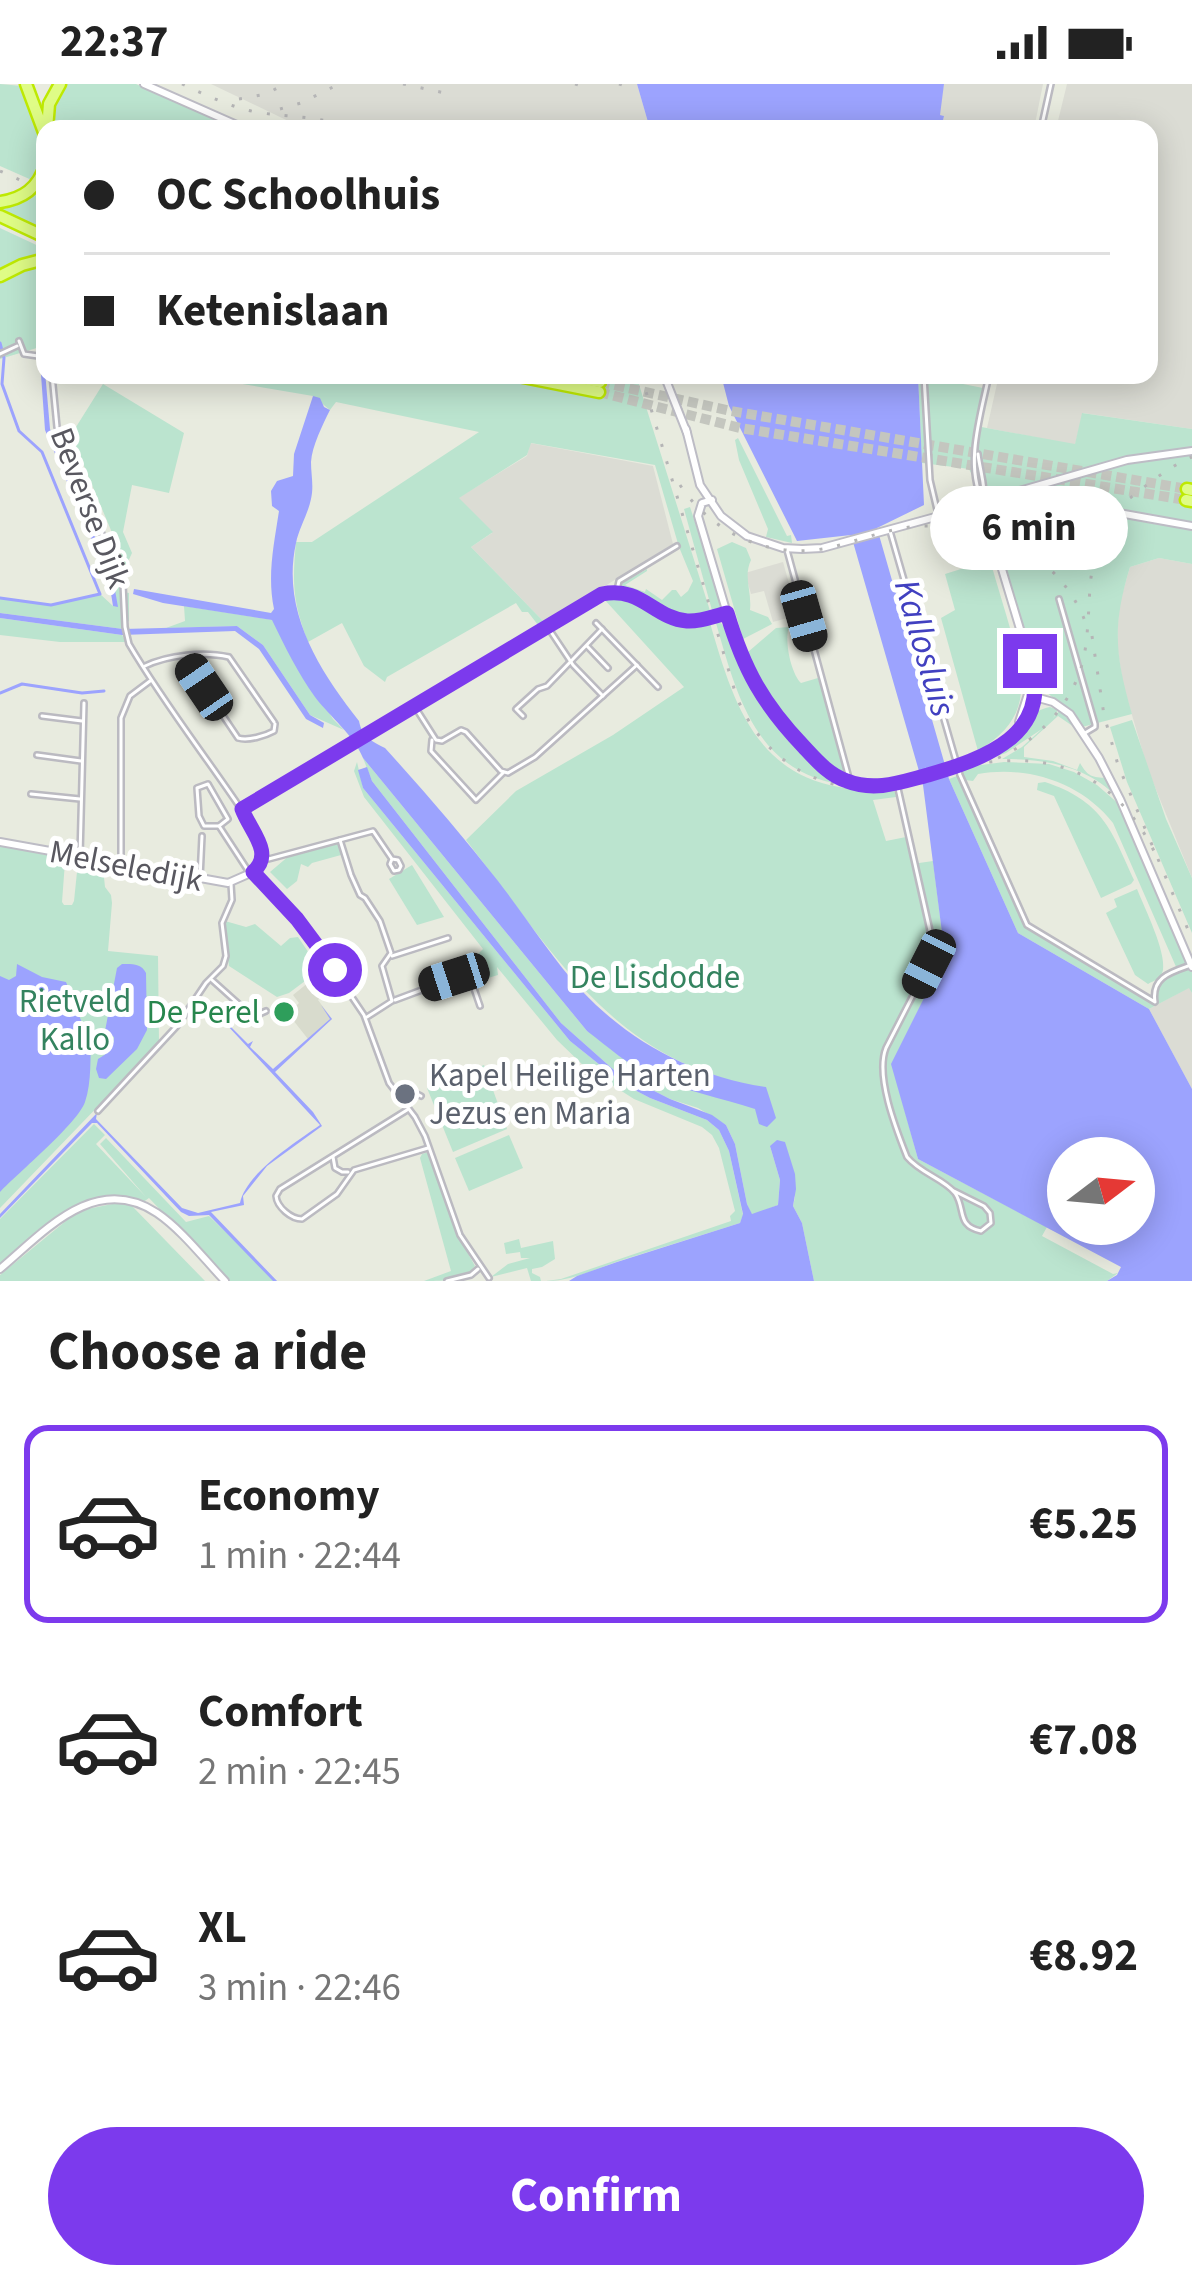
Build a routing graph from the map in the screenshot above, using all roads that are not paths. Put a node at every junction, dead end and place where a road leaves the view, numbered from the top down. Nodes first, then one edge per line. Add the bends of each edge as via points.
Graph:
1 (29, 84) edge
2 (60, 84) edge
3 (145, 84) edge
4 (1051, 84) edge
5 (43, 120) edge
6 (48, 120) edge
7 (227, 120) edge
8 (1043, 120) edge
9 (36, 183) edge
10 (0, 202) edge
11 (0, 220) edge
12 (36, 237) edge
13 (36, 262) edge
14 (0, 276) edge
15 (3, 354) edge
16 (36, 357) edge
17 (53, 384) edge
18 (578, 384) edge
19 (590, 384) tunnel mouth
20 (669, 384) edge
21 (925, 384) edge
22 (987, 384) edge
23 (1192, 451) edge
24 (712, 502) junction
25 (983, 503) junction
26 (938, 516) junction
27 (1192, 526) edge
28 (889, 529) junction
29 (677, 546) dead end
30 (787, 548) junction
31 (617, 592) junction
32 (1059, 599) dead end
33 (727, 613) junction
34 (596, 623) dead end
35 (548, 626) junction
36 (602, 629) junction
37 (1023, 642) junction
38 (585, 645) junction
39 (184, 657) junction
40 (570, 662) junction
41 (637, 665) junction
42 (1031, 665) junction
43 (144, 667) junction
44 (608, 668) dead end
45 (152, 680) junction
46 (658, 687) dead end
47 (1030, 697) junction
48 (604, 698) junction
49 (1048, 702) junction
50 (84, 704) dead end
51 (414, 705) junction
52 (1028, 713) junction
53 (42, 716) dead end
54 (523, 716) dead end
55 (84, 721) junction
56 (1084, 734) junction
57 (433, 738) junction
58 (999, 748) junction
59 (37, 755) dead end
60 (83, 762) junction
61 (957, 767) junction
62 (503, 772) junction
63 (847, 782) junction
64 (897, 784) junction
65 (31, 794) dead end
66 (82, 800) junction
67 (242, 809) junction
68 (219, 826) junction
69 (202, 836) dead end
70 (340, 840) junction
71 (0, 842) edge
72 (79, 857) junction
73 (392, 859) dead end
74 (263, 860) junction
75 (121, 865) junction
76 (252, 873) junction
77 (200, 880) junction
78 (230, 882) junction
79 (448, 938) dead end
80 (391, 955) junction
81 (1191, 966) edge
82 (478, 969) dead end
83 (469, 972) junction
84 (210, 979) junction
85 (393, 1000) junction
86 (480, 1006) dead end
87 (266, 1011) dead end
88 (365, 1018) junction
89 (395, 1094) junction
90 (422, 1096) dead end
91 (409, 1108) junction
92 (98, 1111) dead end
93 (430, 1147) junction
94 (333, 1155) junction
95 (352, 1172) junction
96 (954, 1191) junction
97 (479, 1268) junction
98 (0, 1269) edge
99 (489, 1278) edge
100 (225, 1281) edge
101 (447, 1281) edge

1 - 5 highway
2 - 6 highway
3 - 7 main road
4 - 8 street
9 - 10 highway
11 - 12 highway
13 - 14 highway
15 - 16 street via 19,343
17 - 43 street, Beverse Dijk via 57,427 123,584 127,637
18 - 19 highway via 600,387
20 - 24 main road
21 - 26 street
22 - 25 street via 976,446
23 - 25 main road via 1127,460
24 - 30 main road via 749,536
24 - 33 main road via 701,516
25 - 26 main road
25 - 27 main road via 1046,500
25 - 37 main road
26 - 28 main road
28 - 30 main road
28 - 61 street
29 - 31 street via 619,581
30 - 63 street
31 - 33 main road via 680,620
31 - 35 main road
32 - 56 street via 1095,725
33 - 63 main road via 762,698 820,764
34 - 36 street
35 - 40 street
35 - 51 main road
36 - 38 street
36 - 41 street
37 - 42 main road
37 - 47 main road
38 - 40 street
38 - 44 street
39 - 39 street via 229,657 275,729 238,738
39 - 43 street
40 - 48 street
40 - 54 street via 516,709
41 - 46 street
41 - 48 street
42 - 47 main road
42 - 49 main road
43 - 45 street, Beverse Dijk
45 - 67 street, Beverse Dijk
45 - 75 street via 130,696 121,718
47 - 49 main road
47 - 52 main road
47 - 58 main road
48 - 62 street via 535,757
49 - 52 main road
49 - 56 main road
50 - 55 street
51 - 57 street
51 - 67 main road
52 - 58 main road
53 - 55 street
55 - 60 street
56 - 81 main road
57 - 62 street via 466,732
57 - 62 street via 430,750 476,800
58 - 61 main road
59 - 60 street
60 - 66 street
61 - 64 main road
61 - 81 street via 1027,925 1155,1001 1159,980
63 - 64 main road
64 - 96 street via 933,944 882,1074 907,1156
65 - 66 street
66 - 72 street
67 - 74 main road
68 - 68 street via 228,819 208,784 197,788 205,826
68 - 76 street
69 - 77 street
70 - 73 street via 373,831
70 - 74 street
70 - 80 street
71 - 72 main road, Melseledijk
72 - 75 main road, Melseledijk
74 - 76 main road
75 - 77 main road, Melseledijk
76 - 78 main road, Melseledijk
76 - 88 street via 312,938
77 - 78 main road, Melseledijk
78 - 84 street via 221,923 226,960
79 - 80 street
80 - 85 street via 382,966
82 - 83 street
83 - 85 street
83 - 86 street
84 - 87 street via 251,1015
84 - 92 street
85 - 88 street
88 - 89 street
89 - 90 street
89 - 91 street
91 - 93 street
91 - 94 street
93 - 95 street
93 - 97 street via 452,1218
94 - 95 street via 335,1168
94 - 95 street via 280,1190 279,1206 302,1219
96 - 96 street via 966,1224 981,1231 991,1223 984,1205
97 - 99 street
97 - 101 street
98 - 100 main road via 69,1212 113,1200 158,1214

